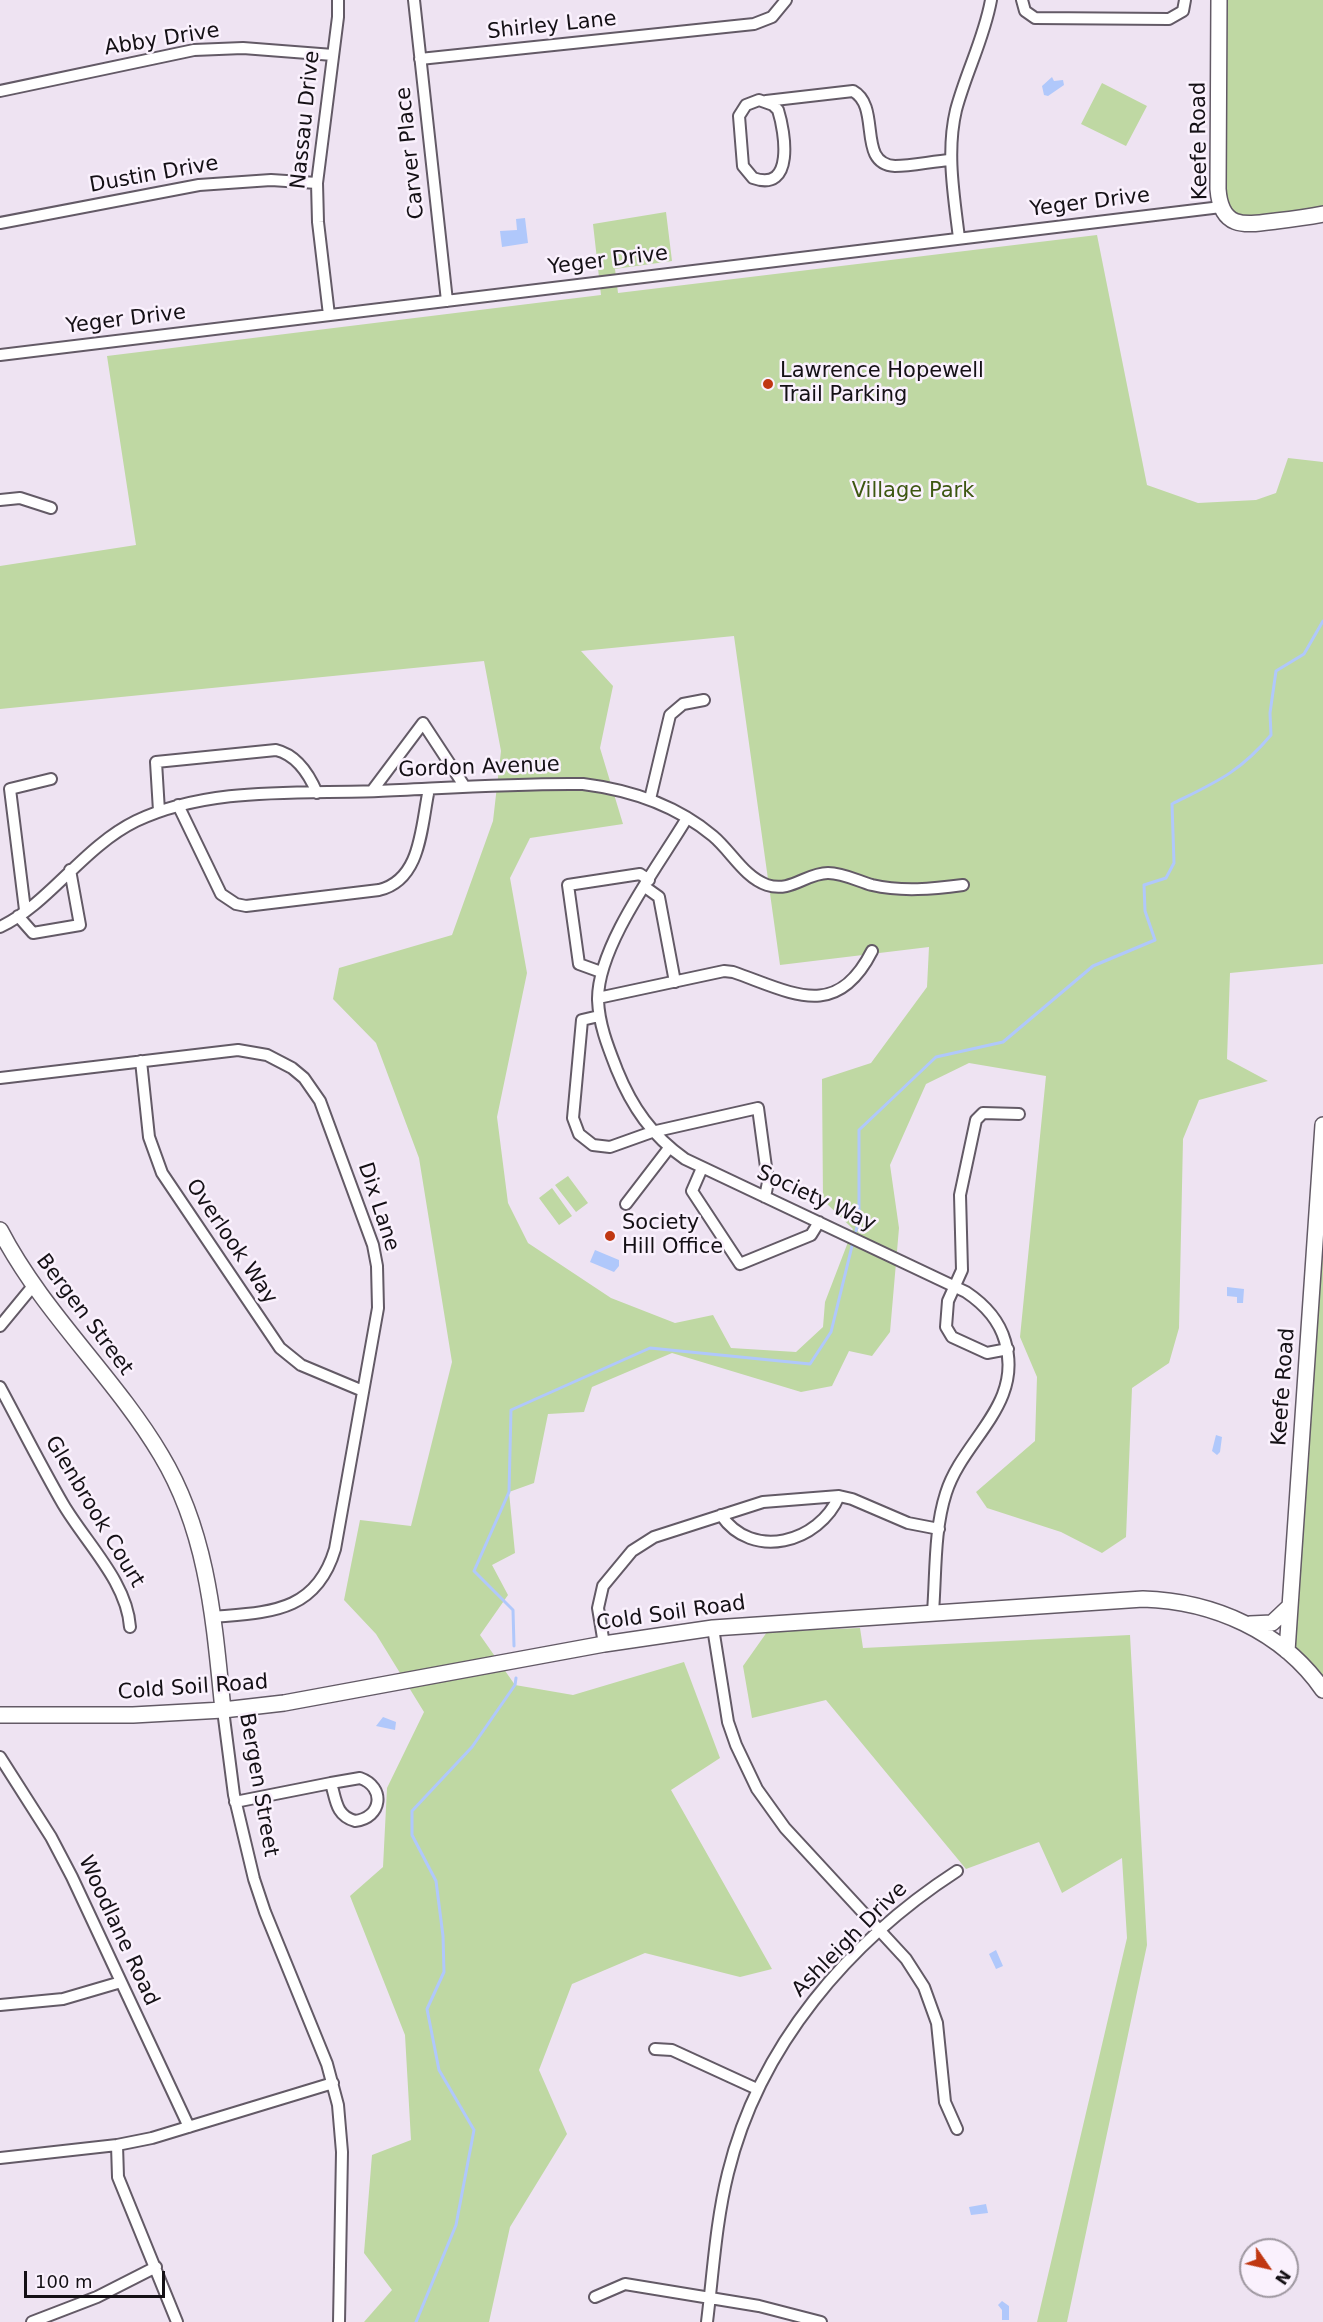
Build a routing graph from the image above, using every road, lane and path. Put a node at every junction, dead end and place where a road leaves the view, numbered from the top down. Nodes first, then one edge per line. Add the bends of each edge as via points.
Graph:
1 (338, 0) edge
2 (414, 0) edge
3 (786, 0) edge
4 (991, 0) edge
5 (1008, 0) edge
6 (1022, 0) edge
7 (1185, 0) edge
8 (1219, 0) edge
9 (333, 55) junction
10 (420, 59) junction
11 (0, 91) edge
12 (766, 101) junction
13 (951, 160) junction
14 (317, 183) junction
15 (1221, 207) junction
16 (1323, 214) edge
17 (0, 222) edge
18 (959, 238) junction
19 (447, 301) junction
20 (329, 315) junction
21 (0, 355) edge
22 (0, 500) edge
23 (51, 508) dead end
24 (704, 700) dead end
25 (51, 779) dead end
26 (465, 787) junction
27 (429, 789) junction
28 (372, 791) junction
29 (317, 793) junction
30 (650, 799) junction
31 (178, 805) junction
32 (159, 811) junction
33 (687, 818) junction
34 (70, 870) junction
35 (647, 883) junction
36 (963, 885) dead end
37 (22, 913) junction
38 (0, 927) edge
39 (872, 951) dead end
40 (601, 972) junction
41 (675, 982) junction
42 (598, 998) junction
43 (599, 1016) junction
44 (141, 1061) junction
45 (0, 1078) edge
46 (1019, 1114) dead end
47 (1323, 1125) edge
48 (652, 1132) junction
49 (669, 1148) junction
50 (702, 1167) junction
51 (765, 1197) junction
52 (626, 1204) dead end
53 (819, 1222) junction
54 (0, 1230) edge
55 (33, 1286) junction
56 (954, 1286) junction
57 (0, 1326) edge
58 (1008, 1349) junction
59 (0, 1387) edge
60 (363, 1391) junction
61 (838, 1496) junction
62 (721, 1515) junction
63 (939, 1529) junction
64 (1290, 1606) junction
65 (933, 1612) junction
66 (213, 1617) junction
67 (1247, 1624) junction
68 (130, 1628) dead end
69 (713, 1628) junction
70 (604, 1644) junction
71 (1287, 1651) junction
72 (1323, 1690) edge
73 (223, 1710) junction
74 (0, 1715) edge
75 (0, 1757) edge
76 (332, 1783) junction
77 (235, 1802) junction
78 (957, 1870) dead end
79 (881, 1930) junction
80 (121, 1982) junction
81 (0, 2005) edge
82 (655, 2049) dead end
83 (333, 2083) junction
84 (757, 2089) junction
85 (189, 2127) junction
86 (957, 2129) dead end
87 (117, 2145) junction
88 (0, 2158) edge
89 (156, 2267) junction
90 (595, 2297) dead end
91 (710, 2299) junction
92 (32, 2322) edge
93 (177, 2322) edge
94 (339, 2322) edge
95 (707, 2322) edge
96 (821, 2322) edge

1 - 9 street, Nassau Drive
2 - 10 street, Carver Place
3 - 10 street, Shirley Lane via 772,17 754,24
4 - 13 street via 979,49 956,111
5 - 6 street
6 - 7 street via 1025,11 1035,18 1169,19 1183,11
8 - 15 street, Keefe Road
9 - 11 street, Abby Drive via 243,48 194,50
9 - 14 street, Nassau Drive
10 - 19 street, Carver Place
12 - 12 street via 746,105 739,118 743,166 760,181 773,179 785,161 780,116
12 - 13 street via 853,91 867,107 871,145 879,159 894,166
13 - 18 street
14 - 17 street, Dustin Drive via 262,180 199,185
14 - 20 street, Nassau Drive
15 - 16 street, Keefe Road via 1230,219 1246,225
15 - 18 street, Yeger Drive
18 - 19 street, Yeger Drive
19 - 20 street, Yeger Drive
20 - 21 street, Yeger Drive
22 - 23 street via 20,498
24 - 30 street via 683,704 670,715
25 - 37 street via 10,789
26 - 27 street, Gordon Avenue
26 - 28 street via 423,723
26 - 30 street, Gordon Avenue via 584,784
27 - 28 street, Gordon Avenue
27 - 31 street via 414,861 396,884 379,890 246,906 222,894
28 - 29 street, Gordon Avenue
29 - 31 street, Gordon Avenue via 223,796
29 - 32 street via 294,757 276,750 180,759 156,762
30 - 33 street, Gordon Avenue
31 - 32 street, Gordon Avenue
32 - 34 street, Gordon Avenue via 116,832
33 - 35 street, Society Way
33 - 36 street, Gordon Avenue via 767,885 788,887 826,873 915,890
34 - 37 street, Gordon Avenue
34 - 37 street via 80,925 33,933
35 - 40 street, Society Way via 613,940
35 - 40 street via 640,874 568,885 579,964
35 - 41 street via 659,897
37 - 38 street, Gordon Avenue
39 - 41 street via 856,978 825,997 803,996 723,971
40 - 42 street, Society Way
41 - 42 street
42 - 43 street, Society Way
43 - 48 street, Society Way via 620,1076
43 - 48 street via 582,1020 575,1126 585,1140 601,1147
44 - 45 street, Dix Lane
44 - 60 street, Overlook Way via 149,1137 168,1185 280,1348 301,1365
44 - 60 street, Dix Lane via 254,1051 292,1068 314,1090 370,1235 377,1266 378,1308
46 - 56 street via 984,1113 976,1120 960,1195 962,1270
47 - 64 street, Keefe Road
48 - 49 street, Society Way
48 - 51 street via 758,1108 768,1182
49 - 50 street, Society Way
49 - 52 street
50 - 51 street, Society Way
50 - 53 street via 692,1191 740,1264 811,1235
51 - 53 street, Society Way
53 - 56 street, Society Way
54 - 55 street, Bergen Street
55 - 57 street
55 - 66 street, Bergen Street via 162,1456 198,1538
56 - 58 street, Society Way via 988,1310
56 - 58 street via 948,1301 946,1327 952,1337 987,1353
58 - 63 street, Society Way via 1004,1396 953,1477
59 - 68 street, Glenbrook Court via 60,1499 120,1588
60 - 66 street, Dix Lane via 335,1549 326,1573 309,1593 287,1607
61 - 62 street via 763,1502
61 - 62 street via 828,1515 786,1542 767,1542 735,1532
61 - 63 street via 908,1523
62 - 70 street via 654,1537 626,1556 609,1575 600,1595 598,1619
63 - 65 street, Society Way
64 - 67 street via 1272,1623
64 - 71 street, Keefe Road
65 - 67 street, Cold Soil Road via 1162,1599 1203,1606
65 - 69 street, Cold Soil Road
66 - 73 street, Bergen Street
67 - 71 street, Cold Soil Road
69 - 70 street, Cold Soil Road
69 - 79 street via 728,1722 757,1789 785,1828
70 - 73 street, Cold Soil Road via 284,1703
71 - 72 street, Cold Soil Road
73 - 74 street, Cold Soil Road via 134,1715
73 - 77 street, Bergen Street
75 - 80 street, Woodlane Road via 51,1837
76 - 76 street via 360,1778 367,1781 379,1798 375,1811 363,1820 348,1819 338,1809
76 - 77 street
77 - 83 street, Bergen Street via 265,1912
78 - 79 street, Ashleigh Drive
79 - 84 street, Ashleigh Drive via 814,1999
79 - 86 street via 916,1972 932,2004 945,2102
80 - 81 street via 63,1999
80 - 85 street, Woodlane Road
82 - 84 street via 672,2050
83 - 85 street
83 - 94 street, Bergen Street via 342,2152
84 - 91 street, Ashleigh Drive via 728,2173
85 - 87 street
87 - 88 street
87 - 89 street via 118,2177
89 - 92 street via 97,2297
89 - 93 street
90 - 91 street via 625,2284
91 - 95 street, Ashleigh Drive
91 - 96 street via 759,2306

